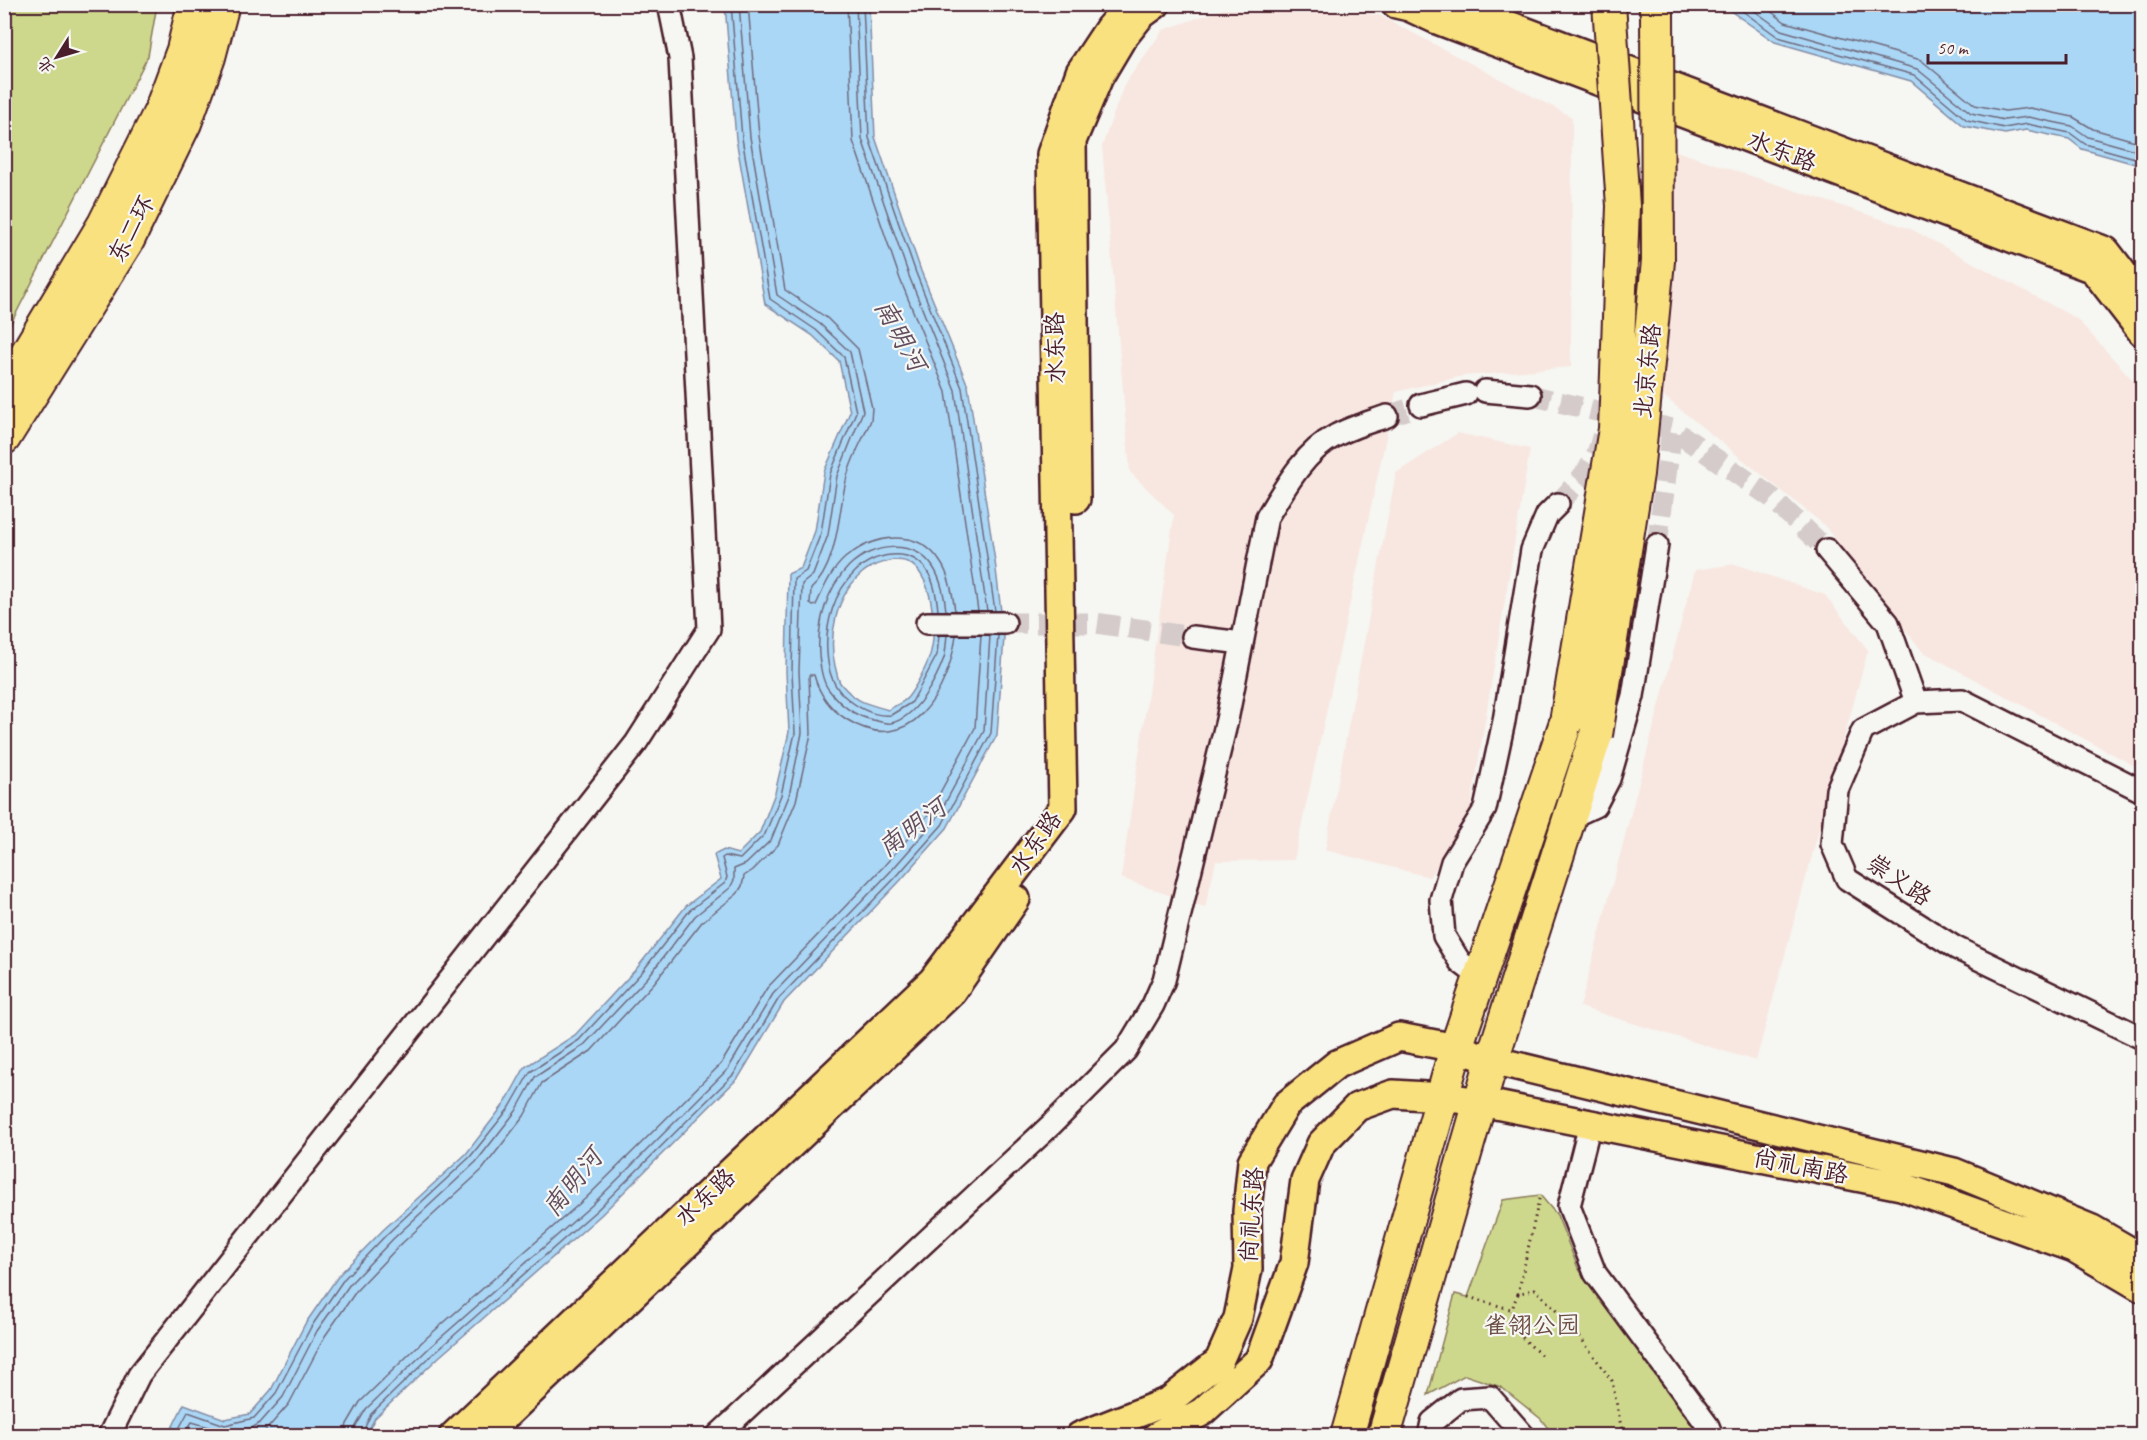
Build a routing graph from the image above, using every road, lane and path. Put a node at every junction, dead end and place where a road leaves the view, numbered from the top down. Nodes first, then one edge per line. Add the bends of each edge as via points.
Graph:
1 (194, 4) edge
2 (223, 4) edge
3 (669, 4) edge
4 (1130, 4) edge
5 (1156, 4) edge
6 (1396, 4) edge
7 (1453, 4) edge
8 (1609, 4) edge
9 (1655, 4) edge
10 (1615, 87) junction
11 (2142, 298) edge
12 (2142, 332) edge
13 (15, 389) edge
14 (1530, 395) tunnel mouth
15 (1421, 405) tunnel mouth
16 (1387, 416) tunnel mouth
17 (4, 438) edge
18 (1558, 504) tunnel mouth
19 (1657, 545) tunnel mouth
20 (1827, 550) tunnel mouth
21 (927, 623) dead end
22 (1005, 623) tunnel mouth
23 (1193, 637) tunnel mouth
24 (1242, 643) junction
25 (1916, 702) junction
26 (2142, 791) edge
27 (1569, 818) junction
28 (1480, 977) junction
29 (2142, 1038) edge
30 (1456, 1048) junction
31 (1492, 1060) junction
32 (1443, 1097) junction
33 (1481, 1102) junction
34 (1590, 1124) junction
35 (1540, 1196) dead end
36 (2142, 1258) edge
37 (2142, 1288) edge
38 (1518, 1294) junction
39 (1468, 1297) dead end
40 (1510, 1309) junction
41 (1540, 1355) dead end
42 (109, 1436) edge
43 (453, 1436) edge
44 (484, 1436) edge
45 (717, 1436) edge
46 (1080, 1436) edge
47 (1157, 1436) edge
48 (1347, 1436) edge
49 (1384, 1436) edge
50 (1429, 1436) edge
51 (1524, 1436) edge
52 (1623, 1436) edge
53 (1712, 1436) edge

1 - 13 highway, 东二环 via 183,50 155,122
2 - 13 highway, 东二环 via 185,123 128,240
3 - 42 street via 680,58 709,629 636,743 140,1375
4 - 43 main road, 水东路 via 1080,72 1052,154 1063,808 933,980
5 - 44 main road, 水东路 via 1141,15 1121,40 1099,77 1072,141 1079,807 952,992
6 - 10 main road, 水东路
7 - 11 main road, 水东路 via 2106,251
8 - 10 highway, 北京东路, bridge
9 - 27 highway, 北京东路, bridge via 1658,261 1637,474 1596,735
10 - 12 main road, 水东路 via 2093,269
10 - 28 highway, 北京东路, bridge via 1623,206 1615,429 1566,722
13 - 17 highway, 东二环
14 - 15 street via 1475,393
16 - 24 street via 1334,436 1310,456 1284,490 1267,517
18 - 28 street via 1547,515 1532,550 1485,809 1452,862 1441,900 1444,936 1460,962
19 - 27 street via 1633,696 1609,779 1595,806
20 - 25 street via 1888,623
21 - 22 street
23 - 24 street
24 - 45 street via 1164,980 1126,1050
25 - 26 street, 崇义路 via 1962,700
25 - 29 street, 崇义路 via 1863,730 1838,790 1832,844 1847,879 1956,948
27 - 31 highway, 北京东路
28 - 30 highway, 北京东路
30 - 31 main road, 尚礼南路
30 - 32 highway, 北京东路
30 - 46 main road, 尚礼东路 via 1399,1037 1337,1064 1286,1105 1252,1161 1247,1211 1248,1269 1238,1318 1219,1361 1169,1401
31 - 33 highway, 北京东路
31 - 36 main road, 尚礼南路 via 1954,1172 2092,1229
32 - 33 main road, 尚礼南路
32 - 47 main road, 尚礼东路 via 1393,1094 1357,1107 1321,1144 1305,1180 1294,1263 1259,1360 1202,1412
32 - 48 highway, 北京东路
33 - 34 main road, 尚礼南路
33 - 49 highway, 北京东路
34 - 37 main road, 尚礼南路 via 1901,1186 2074,1248
34 - 53 street via 1569,1206 1595,1273
35 - 38 path
38 - 40 path
38 - 52 path via 1535,1289 1575,1330 1612,1382
39 - 40 path
40 - 41 path via 1515,1330
50 - 51 street via 1432,1422 1461,1399 1490,1397

